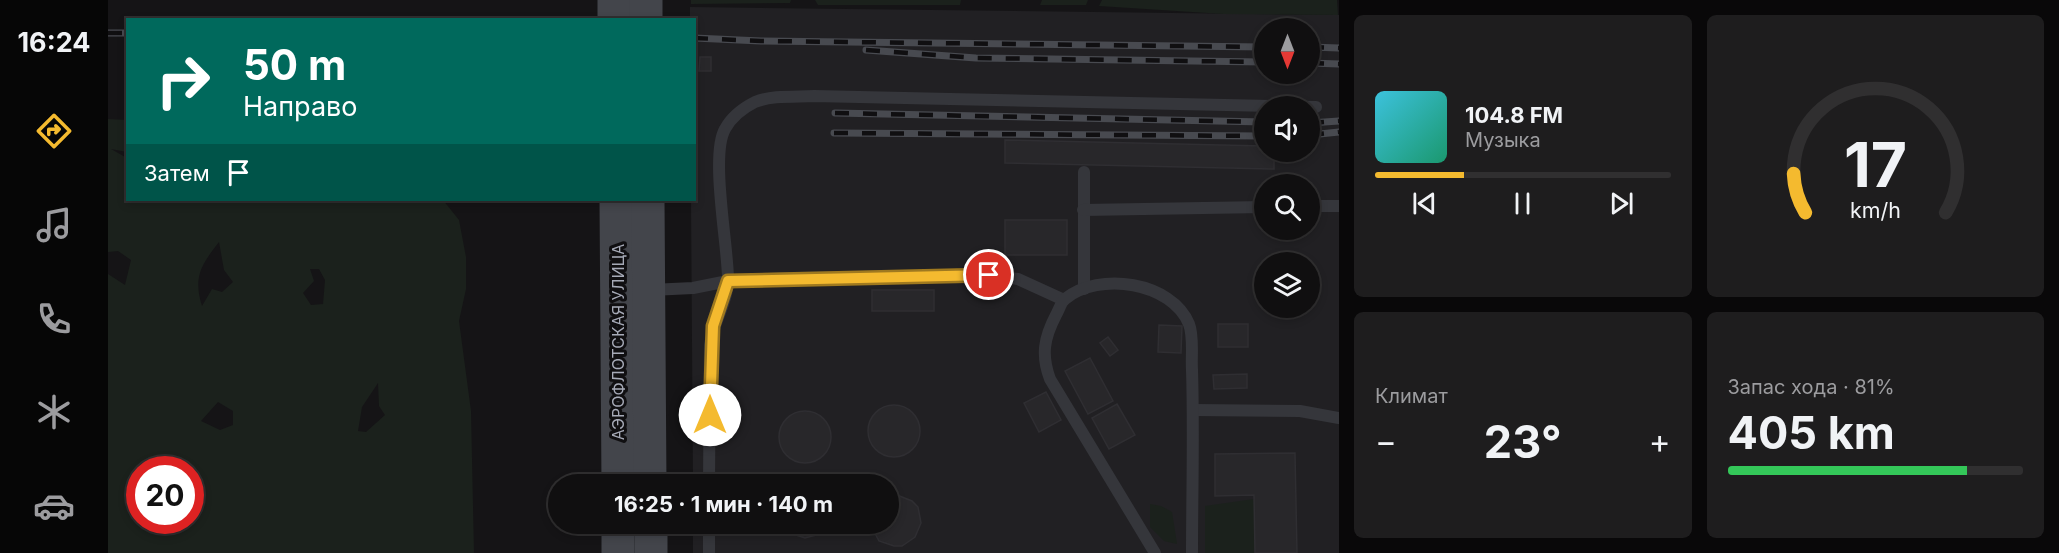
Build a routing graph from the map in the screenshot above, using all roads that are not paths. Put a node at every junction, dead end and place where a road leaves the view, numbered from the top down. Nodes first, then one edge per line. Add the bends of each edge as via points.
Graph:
1 (614, 0) edge
2 (646, 0) edge
3 (614, 18) edge
4 (646, 18) edge
5 (1254, 106) edge
6 (1084, 172) dead end
7 (616, 201) edge
8 (648, 201) edge
9 (1320, 206) edge
10 (1339, 206) edge
11 (1254, 207) edge
12 (1083, 210) junction
13 (728, 281) junction
14 (1084, 289) junction
15 (650, 290) junction
16 (1064, 300) junction
17 (1194, 410) junction
18 (1339, 418) edge
19 (618, 474) edge
20 (650, 474) edge
21 (709, 474) edge
22 (618, 534) edge
23 (651, 534) edge
24 (709, 534) edge
25 (618, 553) edge
26 (651, 553) edge
27 (709, 553) edge
28 (1155, 553) edge
29 (1192, 553) edge

1 - 3 main road
2 - 4 main road
5 - 13 lane via 842,96 782,97 756,102 738,113 724,130 720,151
6 - 12 lane
7 - 19 main road, АЭРОФЛОТСКАЯ УЛИЦА
8 - 15 main road, АЭРОФЛОТСКАЯ УЛИЦА
9 - 10 lane
11 - 12 lane
12 - 14 lane
13 - 15 lane
13 - 16 lane via 989,275 1018,279
13 - 21 lane via 710,345
14 - 16 lane
14 - 17 lane via 1105,284 1147,290 1169,300 1184,314 1190,327
15 - 20 main road, АЭРОФЛОТСКАЯ УЛИЦА
16 - 28 lane via 1047,333 1043,360 1050,379
17 - 18 lane via 1300,411
17 - 29 lane
22 - 25 main road
23 - 26 main road
24 - 27 lane

